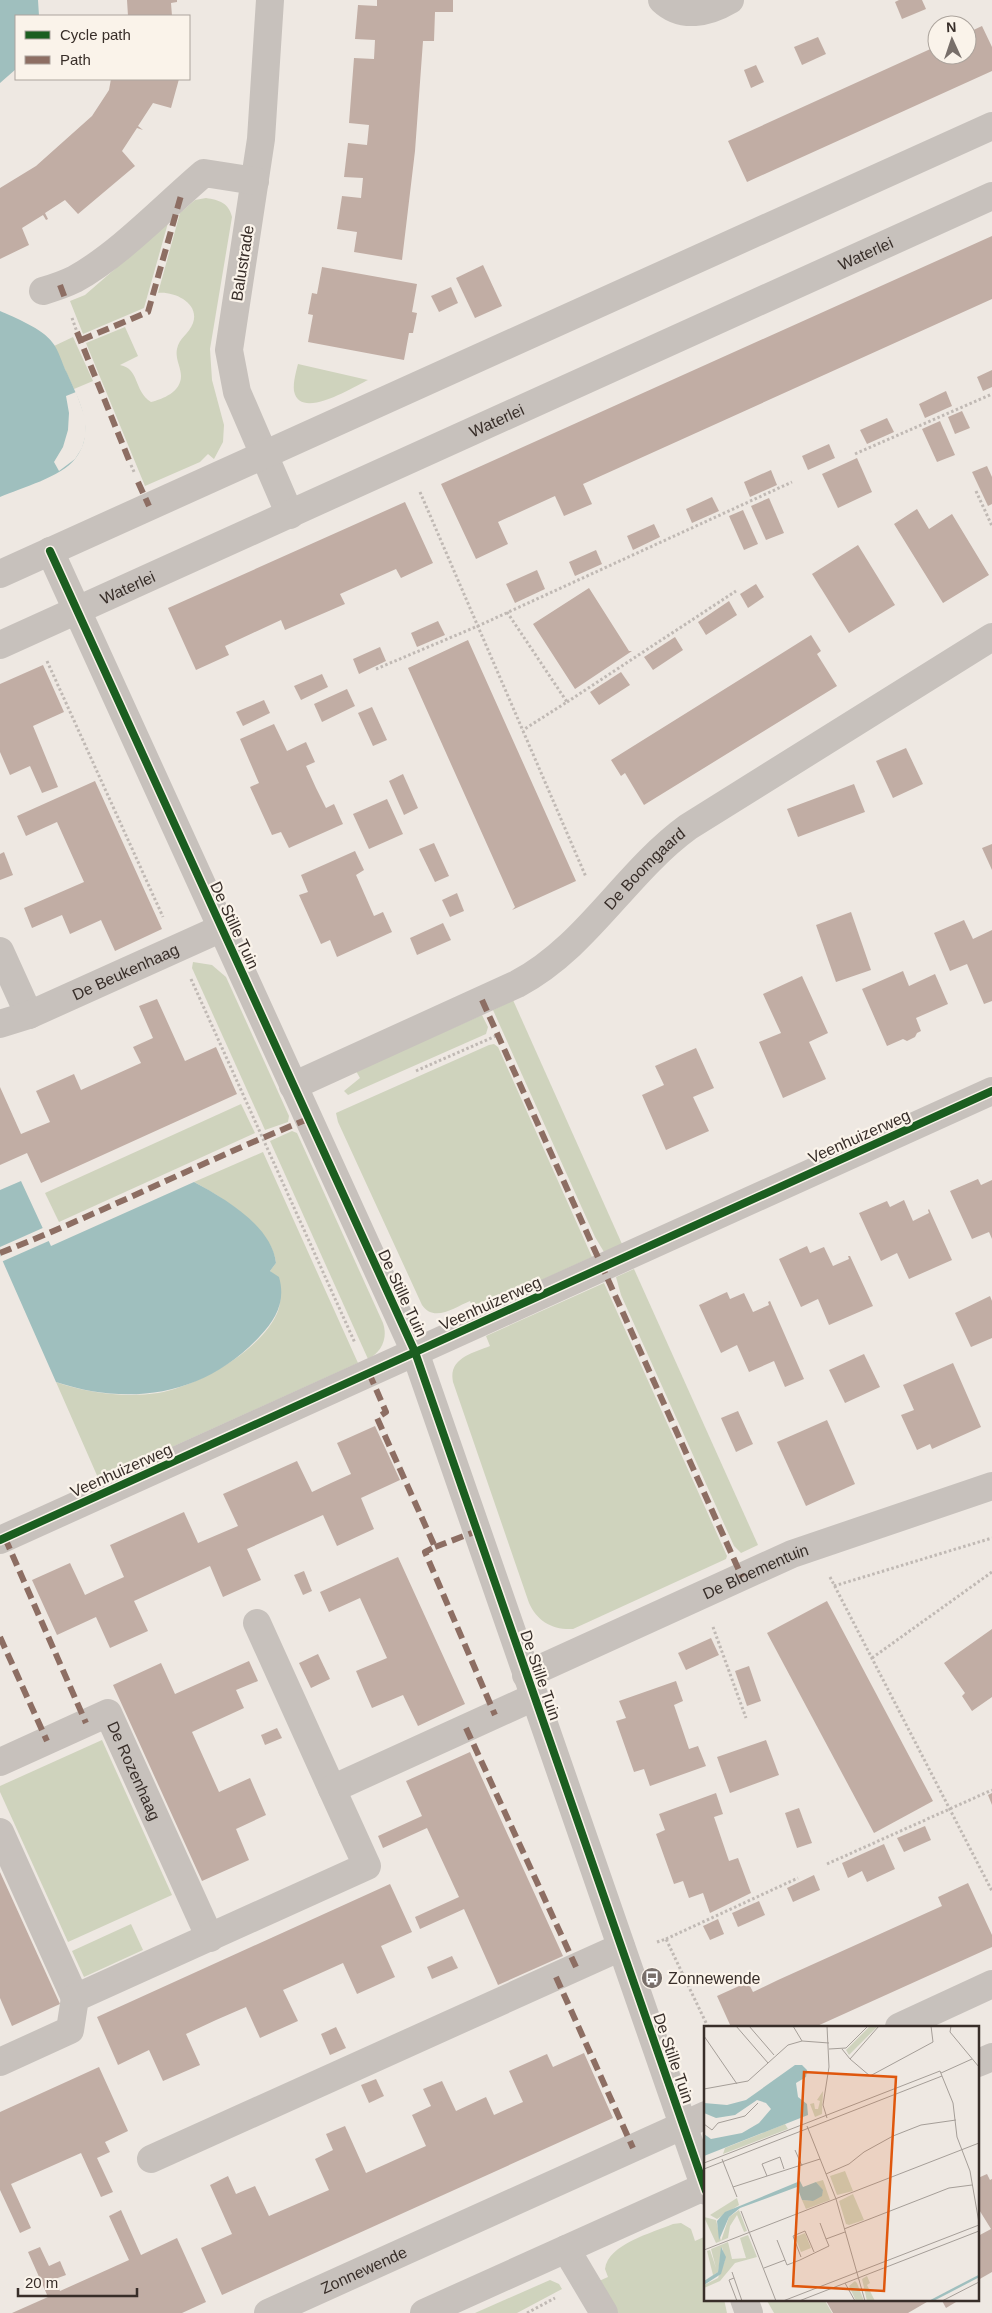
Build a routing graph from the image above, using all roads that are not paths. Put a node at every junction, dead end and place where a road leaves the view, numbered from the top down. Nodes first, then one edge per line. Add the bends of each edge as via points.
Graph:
1 (270, 0) edge
2 (662, 0) edge
3 (730, 0) edge
4 (992, 126) edge
5 (256, 181) junction
6 (992, 196) edge
7 (43, 291) dead end
8 (263, 456) junction
9 (290, 515) junction
10 (50, 551) junction
11 (0, 574) edge
12 (77, 610) junction
13 (992, 637) edge
14 (0, 645) edge
15 (222, 928) junction
16 (0, 951) edge
17 (30, 1014) junction
18 (0, 1024) edge
19 (293, 1086) junction
20 (992, 1091) edge
21 (415, 1352) junction
22 (992, 1486) edge
23 (0, 1540) edge
24 (257, 1623) dead end
25 (530, 1686) junction
26 (0, 1762) edge
27 (332, 1789) junction
28 (0, 1832) edge
29 (210, 1938) junction
30 (622, 1951) junction
31 (992, 1984) edge
32 (75, 1998) junction
33 (901, 2026) edge
34 (992, 2057) edge
35 (0, 2062) edge
36 (980, 2062) edge
37 (694, 2120) edge
38 (151, 2159) dead end
39 (704, 2182) edge
40 (704, 2188) edge
41 (566, 2249) junction
42 (744, 2300) edge
43 (268, 2313) edge
44 (424, 2313) edge
45 (604, 2313) edge
46 (749, 2313) edge

1 - 5 street, Balustrade via 266,87
2 - 3 street via 668,6 690,14 714,9
4 - 8 street
5 - 7 street via 204,173 89,270 74,280
5 - 8 street, Balustrade via 229,350 236,392
6 - 9 street, Waterlei
8 - 9 street, Balustrade
8 - 10 street
9 - 12 street, Waterlei
10 - 11 street
10 - 12 street, De Stille Tuin
12 - 14 street, Waterlei
12 - 15 street, De Stille Tuin
13 - 19 street, De Boomgaard via 688,827 669,842 564,952 530,978
15 - 17 street, De Beukenhaag
15 - 19 street, De Stille Tuin
16 - 17 street
17 - 18 street, De Beukenhaag
19 - 21 street, De Stille Tuin
20 - 21 street, Veenhuizerweg
21 - 23 street, Veenhuizerweg
21 - 25 street, De Stille Tuin
22 - 25 street, De Bloementuin via 814,1545 700,1596
24 - 27 street
25 - 27 street
25 - 30 street, De Stille Tuin
26 - 29 street, De Rozenhaag via 108,1713
27 - 29 street via 367,1866
28 - 32 street
29 - 32 street
30 - 37 street, De Stille Tuin
30 - 38 street
31 - 33 street
32 - 35 street via 70,2030
34 - 36 street
37 - 39 street, De Stille Tuin
37 - 43 street, Zonnewende
40 - 41 street
41 - 44 street
41 - 45 street
42 - 46 street

